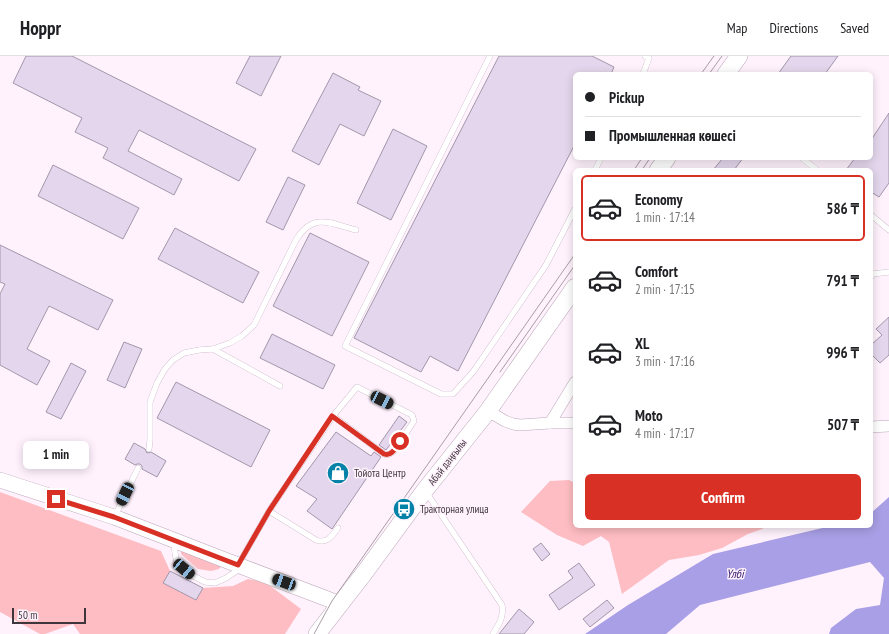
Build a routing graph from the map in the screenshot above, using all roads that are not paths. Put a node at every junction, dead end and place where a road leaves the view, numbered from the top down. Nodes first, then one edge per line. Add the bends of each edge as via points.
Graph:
1 (490, 56) edge
2 (645, 56) edge
3 (644, 72) edge
4 (804, 160) edge
5 (814, 168) edge
6 (573, 213) edge
7 (873, 217) edge
8 (356, 230) dead end
9 (889, 230) edge
10 (889, 272) edge
11 (873, 274) edge
12 (573, 291) edge
13 (213, 349) junction
14 (573, 385) edge
15 (280, 386) dead end
16 (488, 411) junction
17 (332, 416) junction
18 (550, 423) junction
19 (573, 423) edge
20 (873, 426) edge
21 (889, 426) edge
22 (149, 450) dead end
23 (138, 468) dead end
24 (0, 480) edge
25 (425, 490) junction
26 (269, 511) junction
27 (114, 517) junction
28 (338, 528) dead end
29 (174, 540) junction
30 (240, 566) junction
31 (340, 604) junction
32 (317, 634) edge
33 (493, 634) edge

1 - 6 lane via 345,346 441,394 453,394 473,372 546,265
2 - 3 lane via 649,58
4 - 5 lane
7 - 9 lane
8 - 13 lane via 324,221 307,226 296,240 254,325 242,336
10 - 11 lane
12 - 16 main road, Абай даңғылы
13 - 15 lane
13 - 22 lane via 184,353 165,369 150,402
14 - 18 street
16 - 18 street via 513,424
16 - 25 main road, Абай даңғылы
17 - 17 lane via 357,387 412,415 414,421 394,451 387,455
17 - 26 lane
18 - 19 street
20 - 21 street
23 - 27 lane
24 - 27 main road
25 - 31 main road, Абай даңғылы
25 - 33 lane via 502,606 501,622
26 - 28 lane via 319,542 329,539
26 - 30 lane
27 - 29 main road
29 - 30 main road
29 - 30 lane via 177,563 204,582 215,583 226,578
30 - 31 main road
31 - 32 main road, Абай даңғылы

